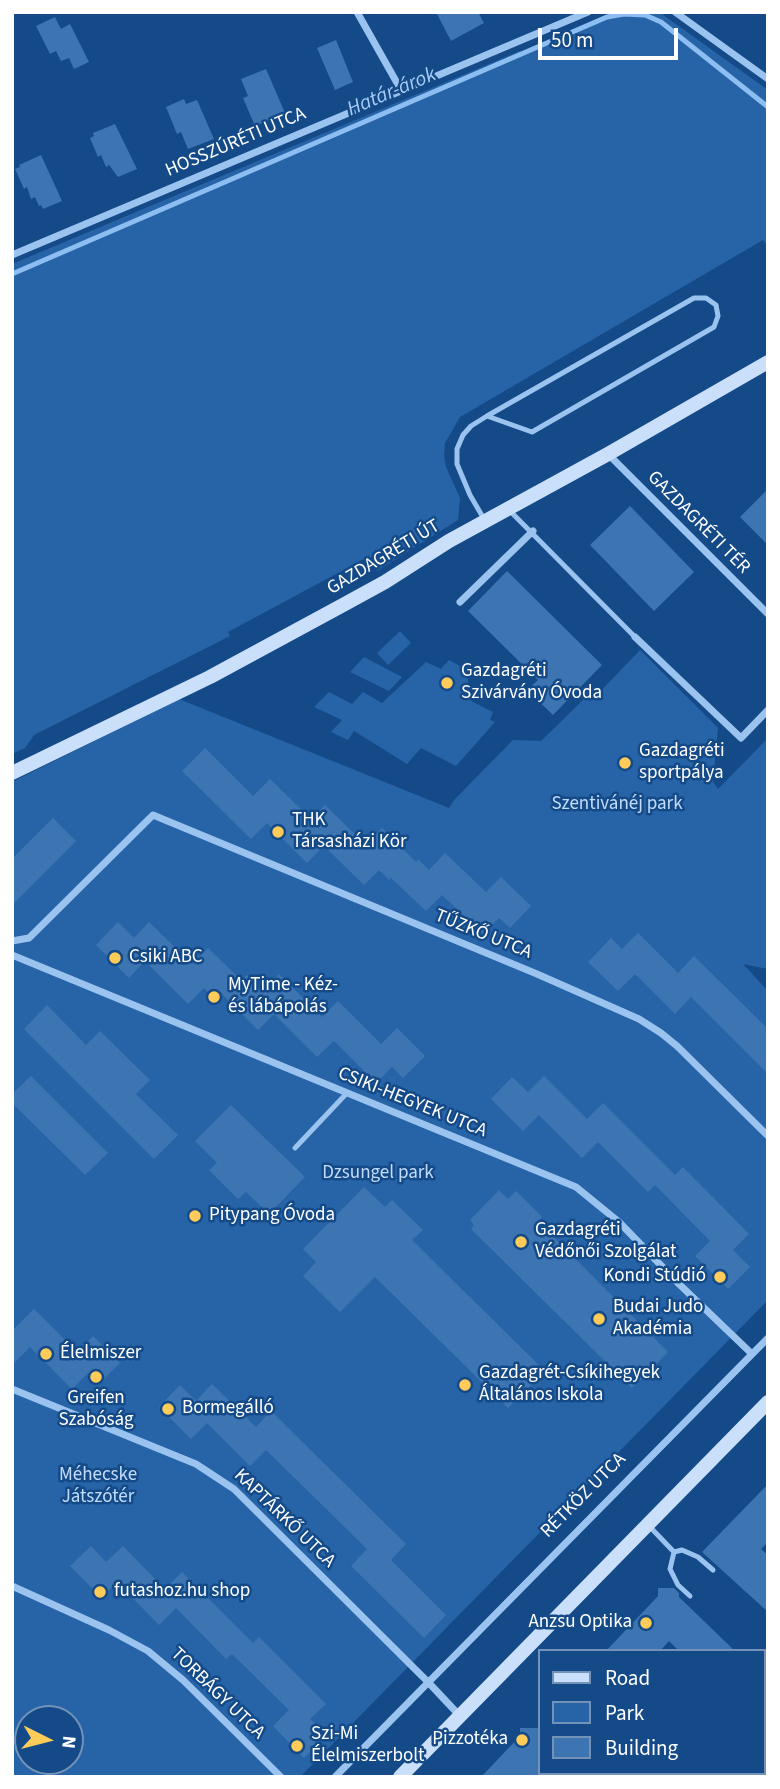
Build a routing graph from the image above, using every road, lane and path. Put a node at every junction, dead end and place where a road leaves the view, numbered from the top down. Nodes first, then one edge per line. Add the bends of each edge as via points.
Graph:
1 (357, 12) edge
2 (588, 12) edge
3 (675, 12) edge
4 (768, 79) edge
5 (401, 90) junction
6 (12, 255) edge
7 (765, 369) edge
8 (487, 416) junction
9 (608, 454) junction
10 (509, 510) junction
11 (485, 522) junction
12 (533, 531) junction
13 (460, 602) dead end
14 (768, 614) edge
15 (635, 636) joint
16 (768, 710) edge
17 (12, 773) edge
18 (12, 941) edge
19 (12, 955) edge
20 (346, 1094) junction
21 (768, 1136) edge
22 (295, 1148) dead end
23 (768, 1338) edge
24 (752, 1353) junction
25 (12, 1389) edge
26 (768, 1402) edge
27 (648, 1524) junction
28 (674, 1552) junction
29 (713, 1570) dead end
30 (12, 1586) edge
31 (690, 1596) dead end
32 (428, 1682) junction
33 (460, 1716) junction
34 (281, 1777) edge
35 (335, 1777) edge
36 (400, 1777) edge

1 - 5 street
2 - 5 street, HOSSZÚRÉTI UTCA
3 - 4 street
5 - 6 street, HOSSZÚRÉTI UTCA
7 - 9 street, GAZDAGRÉTI ÚT
8 - 8 lane via 532,432 714,327 716,305 706,298 694,298
8 - 11 lane via 471,426 457,449 457,464
9 - 10 street, GAZDAGRÉTI ÚT
9 - 14 street, GAZDAGRÉTI TÉR
10 - 11 street, GAZDAGRÉTI ÚT
10 - 12 lane
11 - 17 street, GAZDAGRÉTI ÚT via 210,677
12 - 13 street
12 - 15 lane
15 - 16 street via 741,738
18 - 21 street, TŰZKŐ UTCA via 29,938 153,816 639,1019 676,1045
19 - 20 street, CSIKI-HEGYEK UTCA
20 - 22 lane
20 - 24 street, CSIKI-HEGYEK UTCA via 576,1187
23 - 24 street, RÉTKÖZ UTCA
24 - 32 street, RÉTKÖZ UTCA
25 - 32 street, KAPTÁRKŐ UTCA via 218,1477 240,1493
26 - 27 street
27 - 28 lane
27 - 33 street
28 - 29 lane via 682,1550 698,1557
28 - 31 lane via 670,1569
30 - 34 street, TORBÁGY UTCA via 148,1651
32 - 33 street
32 - 35 street, RÉTKÖZ UTCA
33 - 36 street

